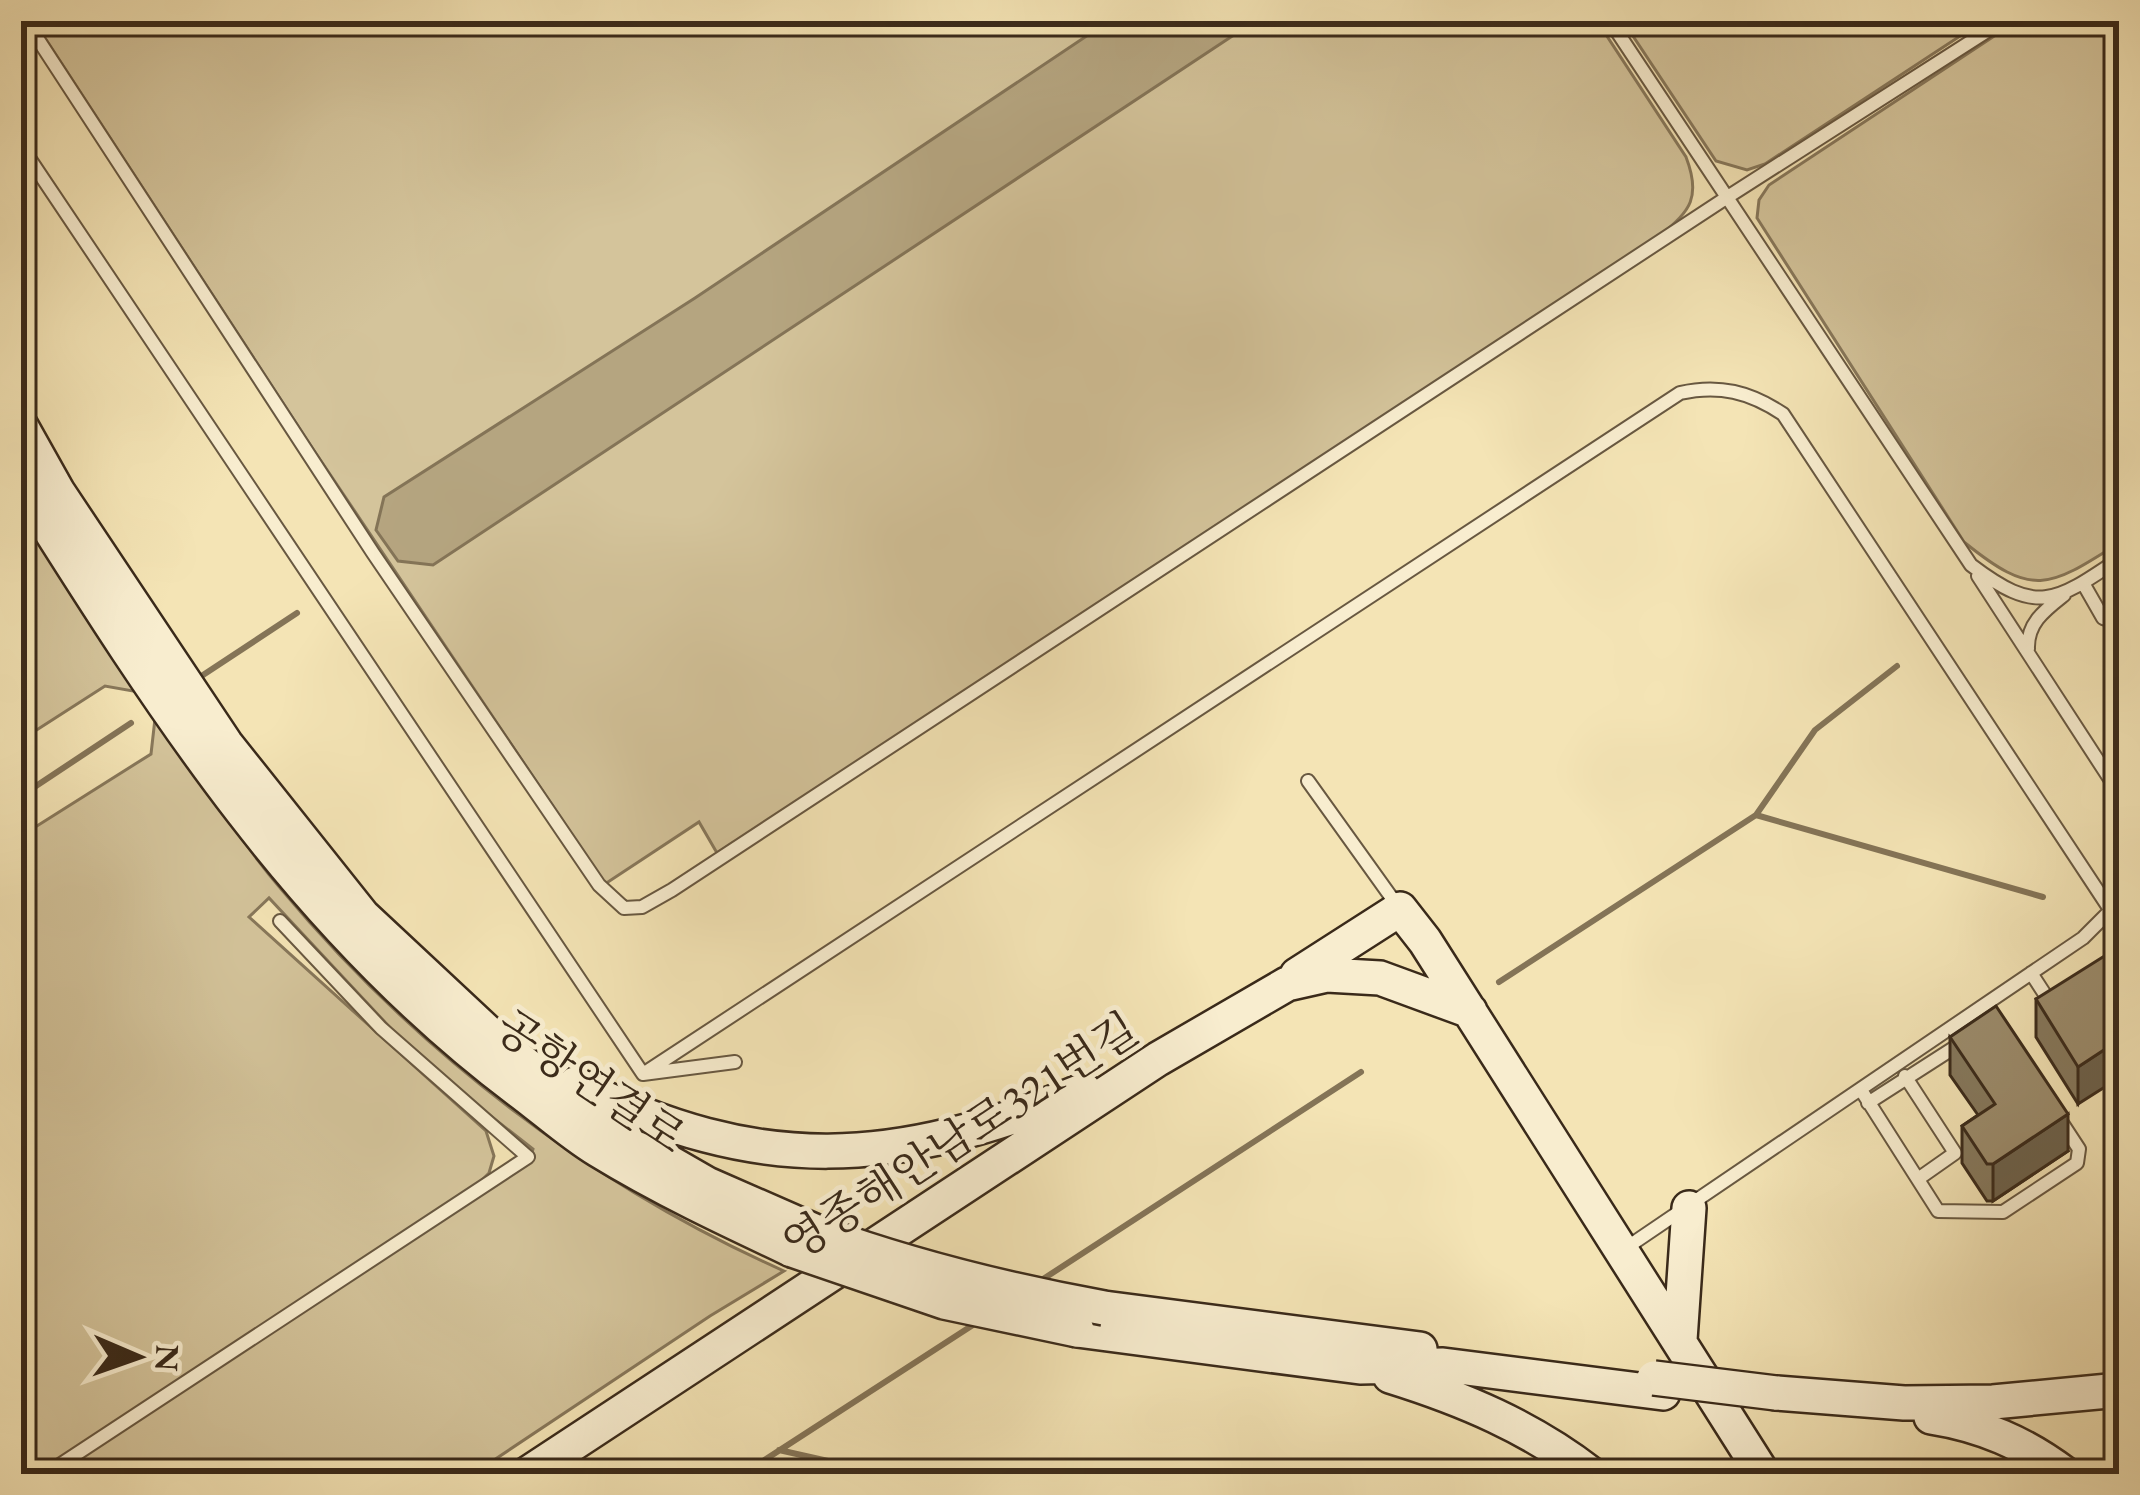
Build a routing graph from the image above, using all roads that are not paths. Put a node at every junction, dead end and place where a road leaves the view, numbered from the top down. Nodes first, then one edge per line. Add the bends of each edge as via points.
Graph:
1 (26, 21) edge
2 (1610, 21) edge
3 (2003, 21) edge
4 (21, 146) edge
5 (1726, 198) junction
6 (21, 426) edge
7 (21, 484) edge
8 (2119, 559) edge
9 (1971, 565) junction
10 (2083, 583) junction
11 (2065, 594) junction
12 (2119, 623) edge
13 (2028, 653) junction
14 (1308, 781) dead end
15 (2119, 794) edge
16 (2119, 882) edge
17 (1400, 909) junction
18 (2110, 910) junction
19 (280, 921) dead end
20 (2119, 923) edge
21 (2031, 974) junction
22 (1265, 995) junction
23 (2046, 996) edge
24 (1470, 1011) junction
25 (1966, 1040) edge
26 (498, 1042) junction
27 (1157, 1059) junction
28 (735, 1062) dead end
29 (1898, 1065) junction
30 (644, 1074) junction
31 (1906, 1078) junction
32 (1864, 1097) junction
33 (2056, 1114) edge
34 (1918, 1179) junction
35 (1689, 1208) junction
36 (805, 1241) junction
37 (1620, 1252) junction
38 (1680, 1340) junction
39 (1360, 1367) junction
40 (1659, 1386) junction
41 (2119, 1390) edge
42 (1778, 1400) junction
43 (46, 1474) edge
44 (526, 1474) edge
45 (1592, 1474) edge
46 (1763, 1474) edge
47 (2066, 1474) edge

1 - 5 lane via 374,553 599,885 624,908 642,907 689,880
2 - 5 lane
3 - 5 lane
4 - 30 lane
5 - 9 lane
6 - 26 street, 공항연결로 via 226,744 363,916
7 - 36 street, 공항연결로 via 193,749 374,968 456,1044 596,1148 712,1212
8 - 10 lane
9 - 11 lane via 2019,597
9 - 13 lane
10 - 11 lane
10 - 12 lane via 2102,618
11 - 13 lane via 2036,619
13 - 15 lane
14 - 17 lane
16 - 18 lane
17 - 22 street
17 - 24 street
18 - 20 lane
18 - 21 lane
18 - 30 lane via 1783,414 1706,387 1680,393
19 - 43 lane via 381,1028 528,1156
21 - 23 lane
21 - 29 lane
22 - 24 street, 영종해안남로321번길 via 1348,974
22 - 27 street, 영종해안남로321번길
24 - 37 street
25 - 31 lane
26 - 27 street via 674,1126 778,1150 844,1154 971,1130
26 - 36 street, 공항연결로 via 595,1119
27 - 44 street, 영종해안남로321번길
28 - 30 lane
29 - 31 lane
29 - 32 lane
31 - 32 lane
31 - 34 lane via 1955,1153
32 - 34 lane
32 - 35 lane
33 - 34 lane via 2079,1149 2077,1163 2003,1212 1939,1211
35 - 37 lane
35 - 38 street
36 - 39 street, 공항연결로, bridge via 944,1302 1077,1330
36 - 40 street, 공항연결로, bridge via 1104,1308
37 - 38 street
38 - 46 street
39 - 40 street via 1443,1365
39 - 45 street via 1463,1399
40 - 42 street
41 - 42 street via 1993,1402
42 - 47 street via 1991,1430

